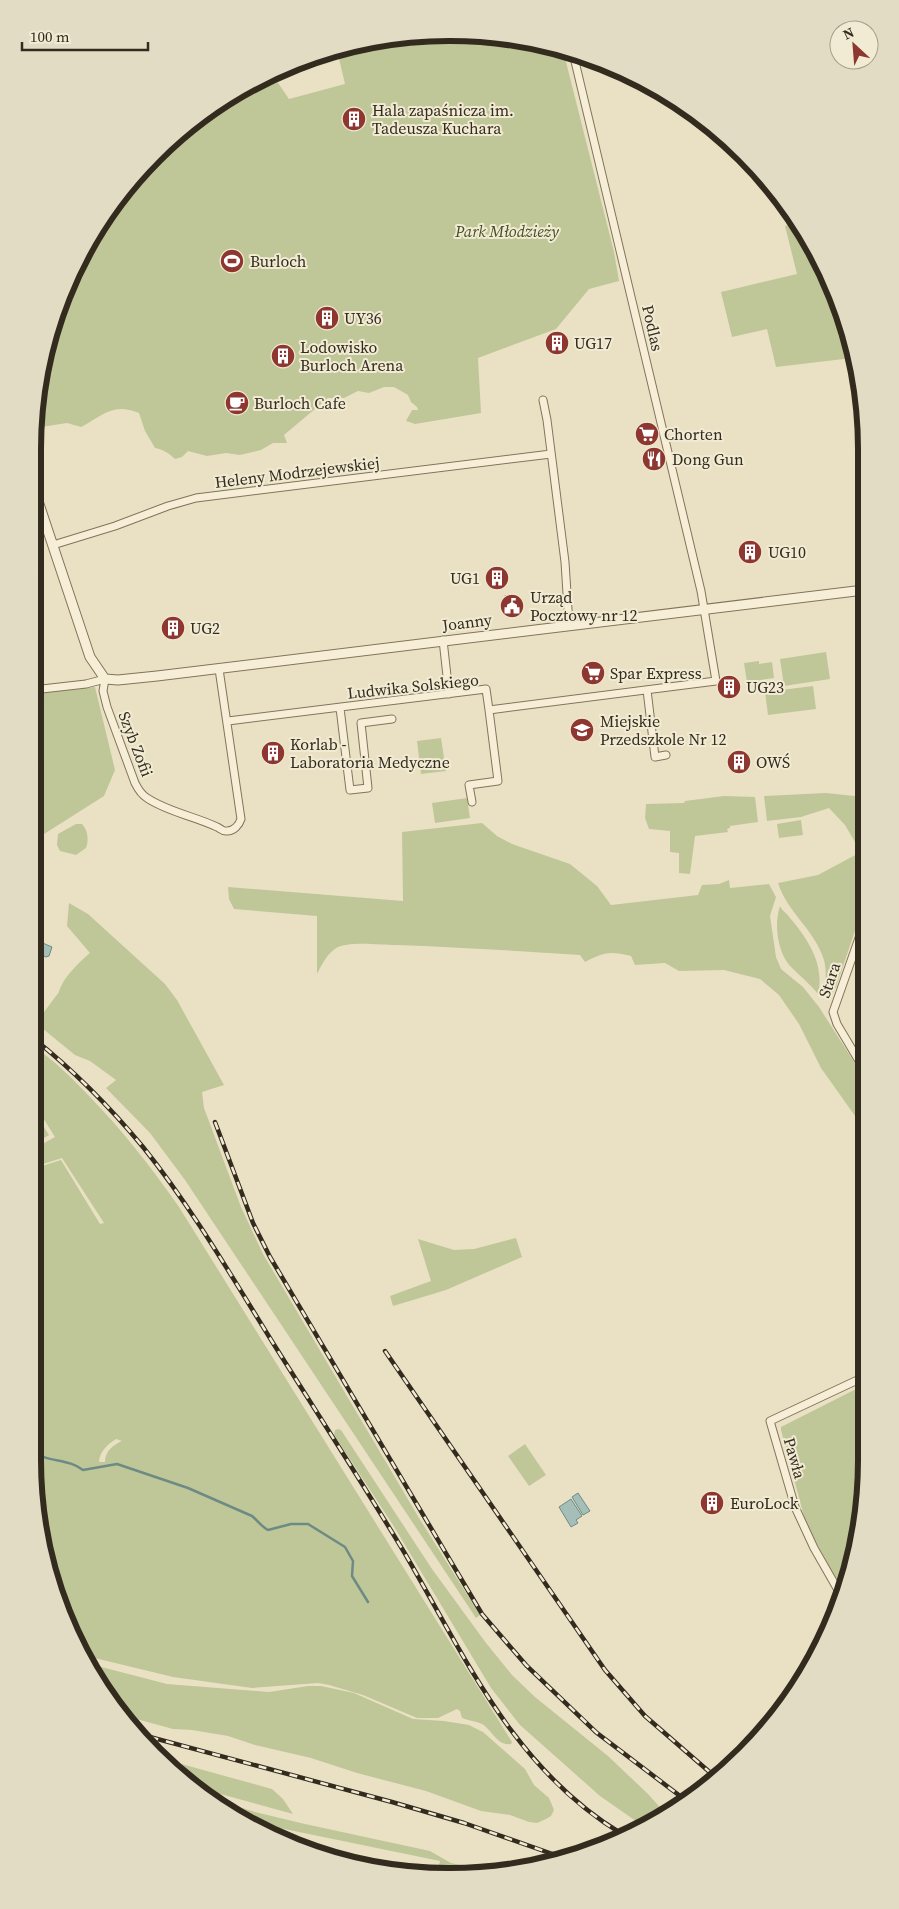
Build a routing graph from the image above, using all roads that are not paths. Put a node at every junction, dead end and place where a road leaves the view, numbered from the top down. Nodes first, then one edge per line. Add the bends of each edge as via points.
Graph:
1 (575, 61) edge
2 (543, 400) dead end
3 (551, 454) junction
4 (41, 511) edge
5 (53, 545) junction
6 (858, 591) edge
7 (704, 609) junction
8 (569, 625) junction
9 (443, 640) junction
10 (219, 669) junction
11 (105, 679) junction
12 (41, 689) edge
13 (647, 690) junction
14 (449, 694) junction
15 (340, 708) junction
16 (489, 710) junction
17 (392, 719) dead end
18 (228, 721) junction
19 (666, 755) dead end
20 (472, 802) dead end
21 (858, 941) edge
22 (858, 1059) edge
23 (858, 1380) edge
24 (837, 1588) edge

1 - 7 street, Podlas
2 - 3 street
3 - 5 street, Heleny Modrzejewskiej via 196,498
3 - 8 street via 565,562
4 - 5 street
5 - 11 street via 90,657
6 - 7 street, Joanny
7 - 8 street, Joanny
7 - 13 street, Ludwika Solskiego via 716,681
8 - 9 street, Joanny
9 - 10 street, Joanny
9 - 14 street
10 - 11 street, Joanny via 135,679
10 - 18 street
11 - 12 street
11 - 18 street, Szyb Zofii via 103,691 140,791 146,798 166,808 217,826 225,832 234,830 241,819
13 - 16 street, Ludwika Solskiego
13 - 19 street via 655,757
14 - 15 street, Ludwika Solskiego
14 - 16 street, Ludwika Solskiego via 486,689
15 - 17 street via 350,790 368,788 361,723
15 - 18 street, Ludwika Solskiego
16 - 20 street via 498,781 469,785
21 - 22 street, Stara via 833,1012
23 - 24 street, Pawła via 770,1421 795,1507

